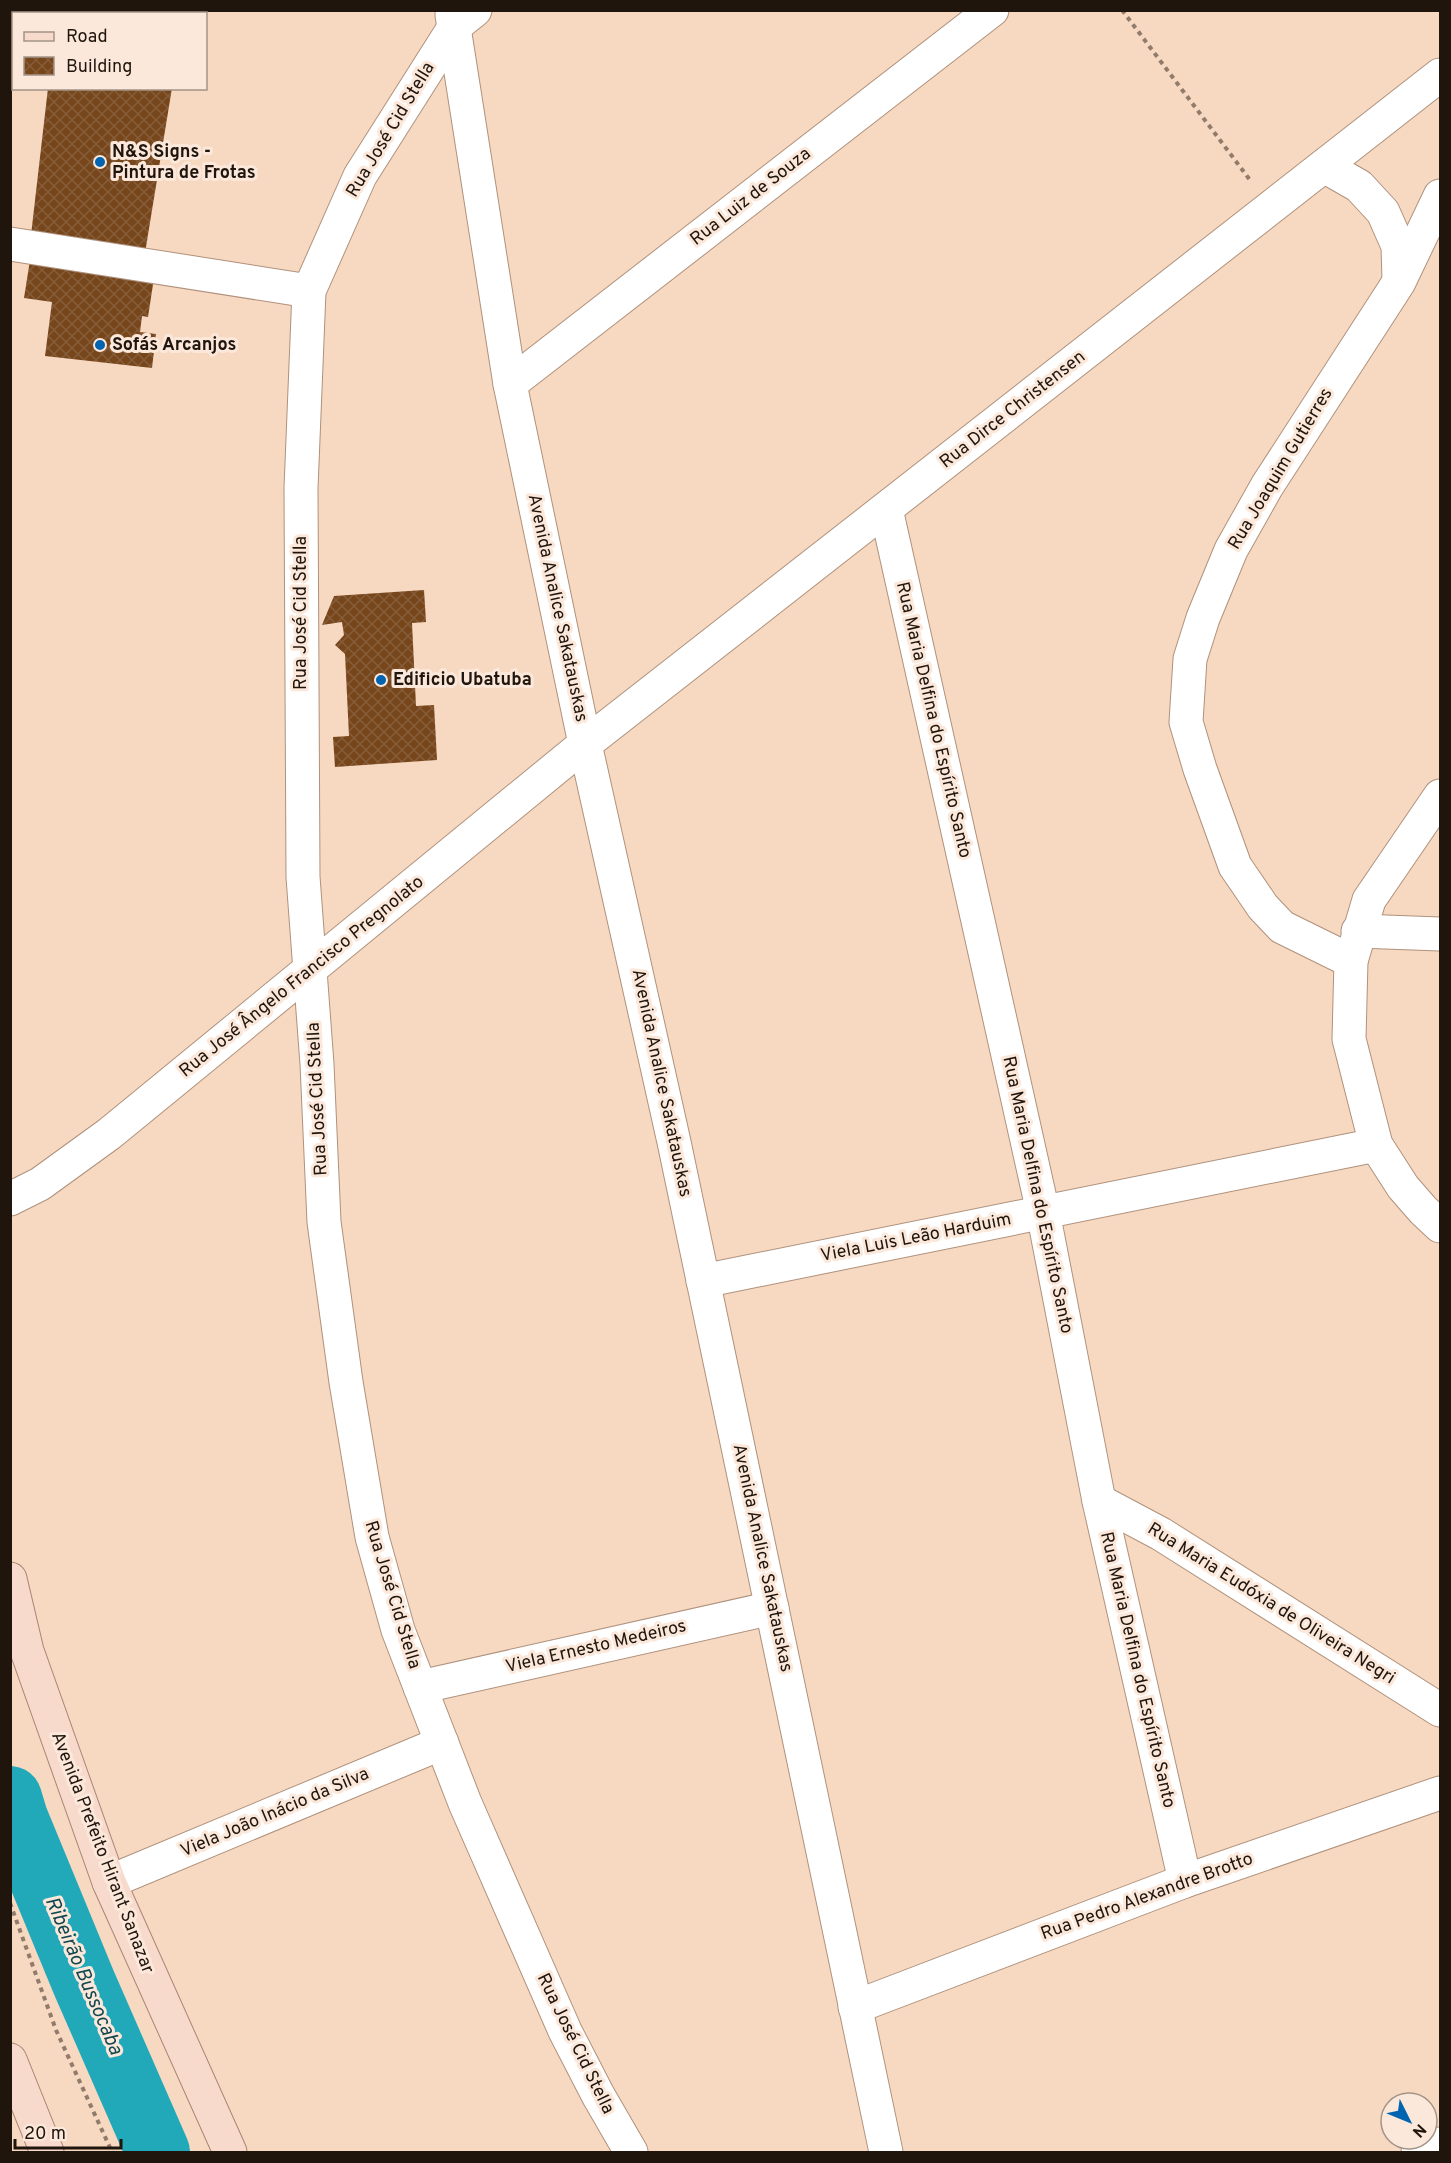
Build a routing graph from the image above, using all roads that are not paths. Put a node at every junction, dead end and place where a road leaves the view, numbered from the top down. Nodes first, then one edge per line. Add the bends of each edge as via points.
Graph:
1 (12, 10) edge
2 (992, 10) edge
3 (460, 16) edge
4 (10, 26) edge
5 (1440, 75) edge
6 (1324, 166) junction
7 (1440, 196) edge
8 (10, 244) edge
9 (1399, 282) junction
10 (309, 291) junction
11 (510, 384) junction
12 (886, 509) junction
13 (585, 744) junction
14 (1440, 796) edge
15 (1440, 934) edge
16 (1355, 946) junction
17 (309, 972) junction
18 (1376, 1144) junction
19 (10, 1198) edge
20 (1043, 1212) junction
21 (1440, 1226) edge
22 (703, 1281) junction
23 (1099, 1501) junction
24 (10, 1579) edge
25 (772, 1608) junction
26 (420, 1687) junction
27 (1440, 1710) edge
28 (442, 1743) junction
29 (1440, 1793) edge
30 (1185, 1881) junction
31 (109, 1882) junction
32 (855, 2007) junction
33 (10, 2060) edge
34 (1440, 2144) edge
35 (47, 2152) edge
36 (230, 2152) edge
37 (631, 2152) edge
38 (886, 2152) edge
39 (1418, 2152) edge

1 - 4 main road
2 - 11 street, Rua Luiz de Souza
3 - 10 street, Rua José Cid Stella via 360,176
3 - 11 street, Avenida Analice Sakatauskas
5 - 6 street, Rua Dirce Christensen
6 - 9 street via 1359,186 1383,212 1398,246
6 - 12 street, Rua Dirce Christensen
7 - 9 street, Rua Joaquim Gutierres
8 - 10 street
9 - 16 street, Rua Joaquim Gutierres via 1267,486 1231,550 1203,618 1189,670 1186,722 1235,866 1282,927
10 - 17 street, Rua José Cid Stella via 301,488 303,878
11 - 13 street, Avenida Analice Sakatauskas
12 - 13 street, Rua Dirce Christensen
12 - 20 street, Rua Maria Delfina do Espírito Santo
13 - 17 street, Rua José Ângelo Francisco Pregnolato
13 - 22 street, Avenida Analice Sakatauskas
14 - 16 street via 1369,900
15 - 16 street
16 - 18 street via 1349,1039
17 - 19 street, Rua José Ângelo Francisco Pregnolato via 68,1166
17 - 26 street, Rua José Cid Stella via 324,1222 346,1382 372,1537 398,1630
18 - 20 street, Viela Luis Leão Harduim
18 - 21 street via 1403,1187
20 - 22 street, Viela Luis Leão Harduim
20 - 23 street, Rua Maria Delfina do Espírito Santo
22 - 25 street, Avenida Analice Sakatauskas
23 - 27 street, Rua Maria Eudóxia de Oliveira Negri via 1161,1534
23 - 30 street, Rua Maria Delfina do Espírito Santo
24 - 31 main road, Avenida Prefeito Hirant Sanazar via 27,1651
25 - 26 street, Viela Ernesto Medeiros
25 - 32 street, Avenida Analice Sakatauskas
26 - 28 street, Rua José Cid Stella
28 - 31 street, Viela João Inácio da Silva
28 - 37 street, Rua José Cid Stella via 565,2031
29 - 30 street, Rua Pedro Alexandre Brotto
30 - 32 street, Rua Pedro Alexandre Brotto
31 - 36 main road, Avenida Prefeito Hirant Sanazar
32 - 38 street, Avenida Analice Sakatauskas
33 - 35 main road
34 - 39 street

